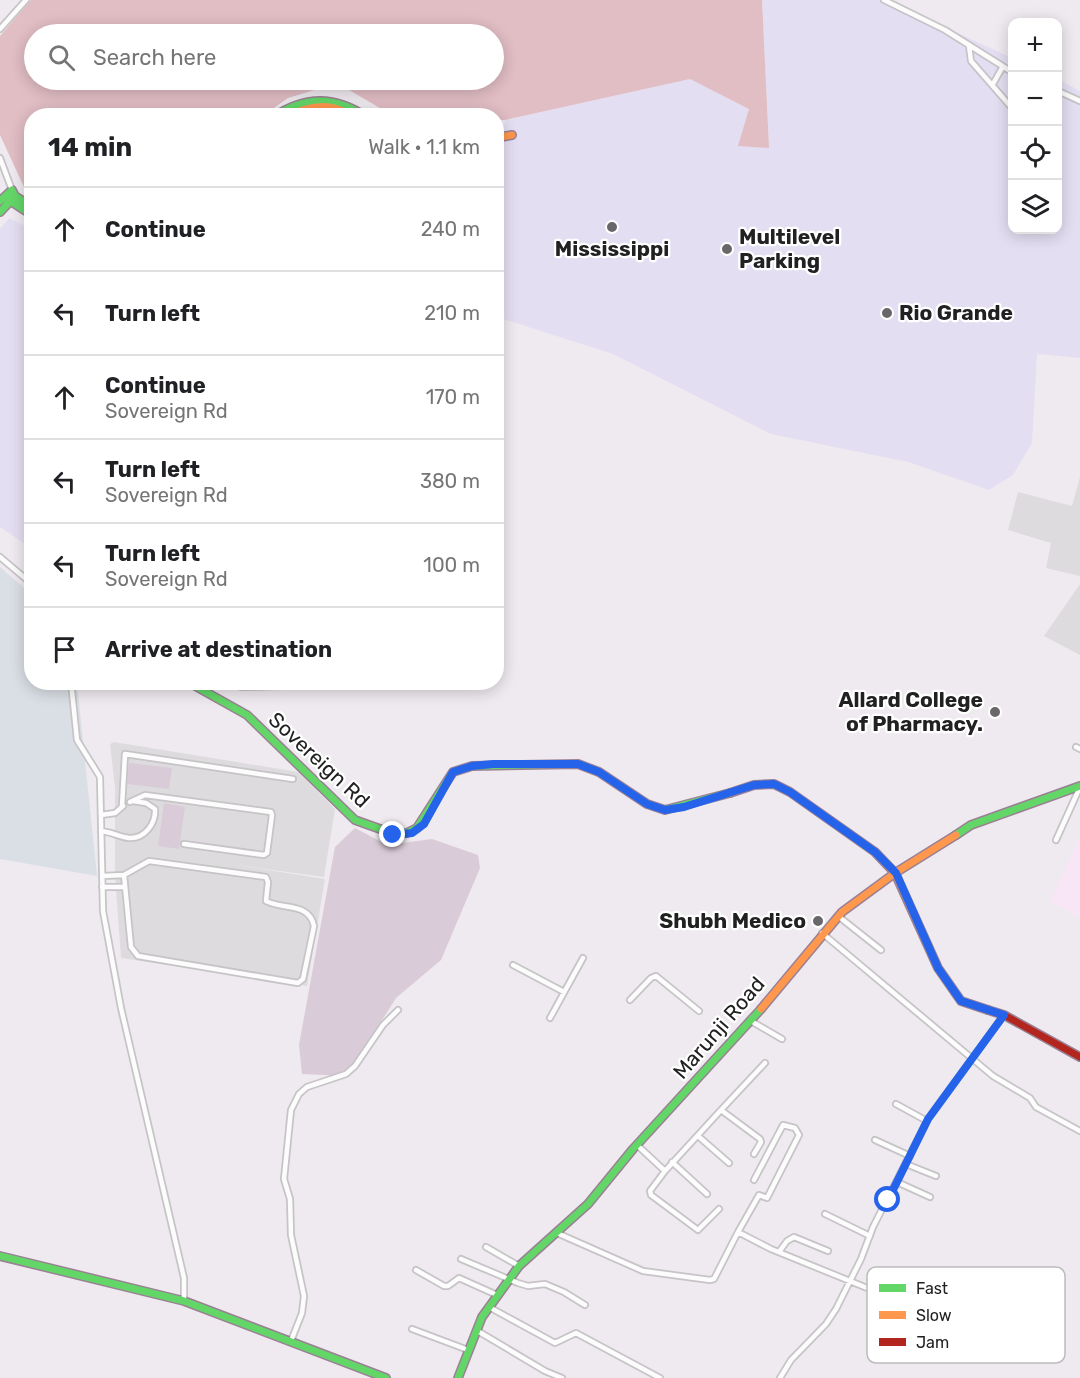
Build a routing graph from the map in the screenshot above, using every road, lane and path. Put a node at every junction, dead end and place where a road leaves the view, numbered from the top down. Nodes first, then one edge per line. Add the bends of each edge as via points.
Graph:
1 (26, 0) edge
2 (884, 0) edge
3 (0, 29) edge
4 (969, 46) junction
5 (1002, 68) junction
6 (1008, 70) edge
7 (993, 84) junction
8 (1062, 93) edge
9 (1080, 101) edge
10 (1008, 103) edge
11 (289, 108) edge
12 (308, 108) edge
13 (339, 108) edge
14 (352, 108) edge
15 (0, 158) edge
16 (14, 193) junction
17 (4, 200) edge
18 (24, 201) edge
19 (24, 211) edge
20 (0, 212) edge
21 (0, 557) edge
22 (24, 577) edge
23 (72, 690) edge
24 (203, 690) edge
25 (293, 779) dead end
26 (1080, 787) edge
27 (130, 802) junction
28 (122, 806) junction
29 (101, 815) junction
30 (101, 831) junction
31 (1056, 840) dead end
32 (184, 844) dead end
33 (896, 873) junction
34 (124, 875) junction
35 (102, 876) junction
36 (124, 886) junction
37 (102, 887) junction
38 (838, 916) junction
39 (822, 933) junction
40 (881, 950) dead end
41 (583, 958) dead end
42 (513, 965) dead end
43 (564, 992) junction
44 (630, 1000) dead end
45 (398, 1010) dead end
46 (699, 1011) dead end
47 (1004, 1015) junction
48 (550, 1018) dead end
49 (750, 1021) junction
50 (782, 1040) dead end
51 (1080, 1057) edge
52 (974, 1059) junction
53 (765, 1063) dead end
54 (896, 1104) dead end
55 (721, 1110) junction
56 (927, 1121) junction
57 (1080, 1131) edge
58 (698, 1136) junction
59 (875, 1140) dead end
60 (637, 1145) junction
61 (754, 1154) dead end
62 (909, 1156) junction
63 (672, 1162) junction
64 (729, 1163) dead end
65 (906, 1164) junction
66 (665, 1171) junction
67 (936, 1176) dead end
68 (754, 1180) dead end
69 (897, 1182) junction
70 (707, 1194) dead end
71 (930, 1197) dead end
72 (719, 1209) dead end
73 (825, 1214) dead end
74 (738, 1232) junction
75 (557, 1233) junction
76 (870, 1236) junction
77 (486, 1247) dead end
78 (828, 1251) dead end
79 (779, 1252) junction
80 (0, 1256) edge
81 (461, 1259) dead end
82 (519, 1266) junction
83 (416, 1270) dead end
84 (509, 1279) junction
85 (850, 1282) junction
86 (867, 1288) edge
87 (497, 1295) junction
88 (184, 1301) junction
89 (585, 1305) dead end
90 (489, 1307) junction
91 (412, 1329) dead end
92 (476, 1330) junction
93 (291, 1341) junction
94 (468, 1350) junction
95 (386, 1378) edge
96 (458, 1378) edge
97 (562, 1378) edge
98 (660, 1378) edge
99 (780, 1378) edge

1 - 3 street
2 - 4 street
4 - 5 street
4 - 7 street via 971,61
5 - 6 street
5 - 7 street
7 - 10 street
8 - 9 street
11 - 14 street via 325,99
12 - 13 street
15 - 16 street
16 - 17 street
16 - 18 street
17 - 19 street
17 - 20 street
21 - 22 street
23 - 29 street via 77,740 100,777
24 - 33 street, Sovereign Rd via 247,715 339,806 374,830 393,835 412,833 424,824 453,772 493,764 563,762 599,772 647,804 665,810 754,785 774,784 875,852
25 - 28 street via 125,754
26 - 31 street
26 - 33 street, Marunji Road via 971,825
27 - 28 street
27 - 30 street via 152,806 155,812 154,820 140,836
27 - 32 street via 145,795 272,814 264,855
28 - 29 street via 115,813
29 - 30 street
30 - 35 street
33 - 38 street, Marunji Road
33 - 47 street via 938,968 961,1001
34 - 35 street
34 - 36 street
34 - 36 street via 149,861 266,878 266,901 304,910 312,917 314,926 303,979 297,983 138,956 131,947
35 - 37 street
36 - 37 street
37 - 88 street via 121,1008 184,1278
38 - 39 street, Marunji Road
38 - 40 street
39 - 49 street, Marunji Road
39 - 52 street
41 - 43 street
42 - 43 street
43 - 48 street
44 - 46 street via 656,976
45 - 93 street via 356,1066 346,1074 307,1087 291,1110 284,1179 304,1296
47 - 51 street
47 - 52 street
49 - 50 street
49 - 60 street, Marunji Road
52 - 56 street
52 - 57 street via 993,1076 1030,1098 1036,1107
53 - 55 street
54 - 56 street
55 - 58 street
55 - 61 street via 760,1139
56 - 62 street
58 - 63 street
58 - 64 street
59 - 62 street
60 - 66 street
60 - 75 street, Marunji Road via 588,1204
62 - 65 street
63 - 66 street
63 - 70 street
65 - 67 street
65 - 69 street
66 - 72 street via 649,1193 698,1230
68 - 74 street via 783,1125 795,1128 799,1135 767,1198 759,1195
69 - 71 street
69 - 76 street
73 - 76 street
74 - 75 street via 710,1280 643,1271
74 - 79 street
75 - 82 street, Marunji Road
76 - 85 street
77 - 82 street
78 - 79 street via 794,1237
79 - 85 street
80 - 88 street
81 - 84 street
82 - 84 street, Marunji Road
83 - 87 street via 444,1286 465,1279
84 - 87 street, Marunji Road
84 - 89 street via 528,1286 545,1284
85 - 86 street
85 - 99 street via 826,1324 796,1354
87 - 90 street, Marunji Road
88 - 93 street
90 - 92 street, Marunji Road
90 - 98 street via 555,1343 576,1333
91 - 94 street
92 - 94 street, Marunji Road
92 - 97 street
93 - 95 street
94 - 96 street, Marunji Road

